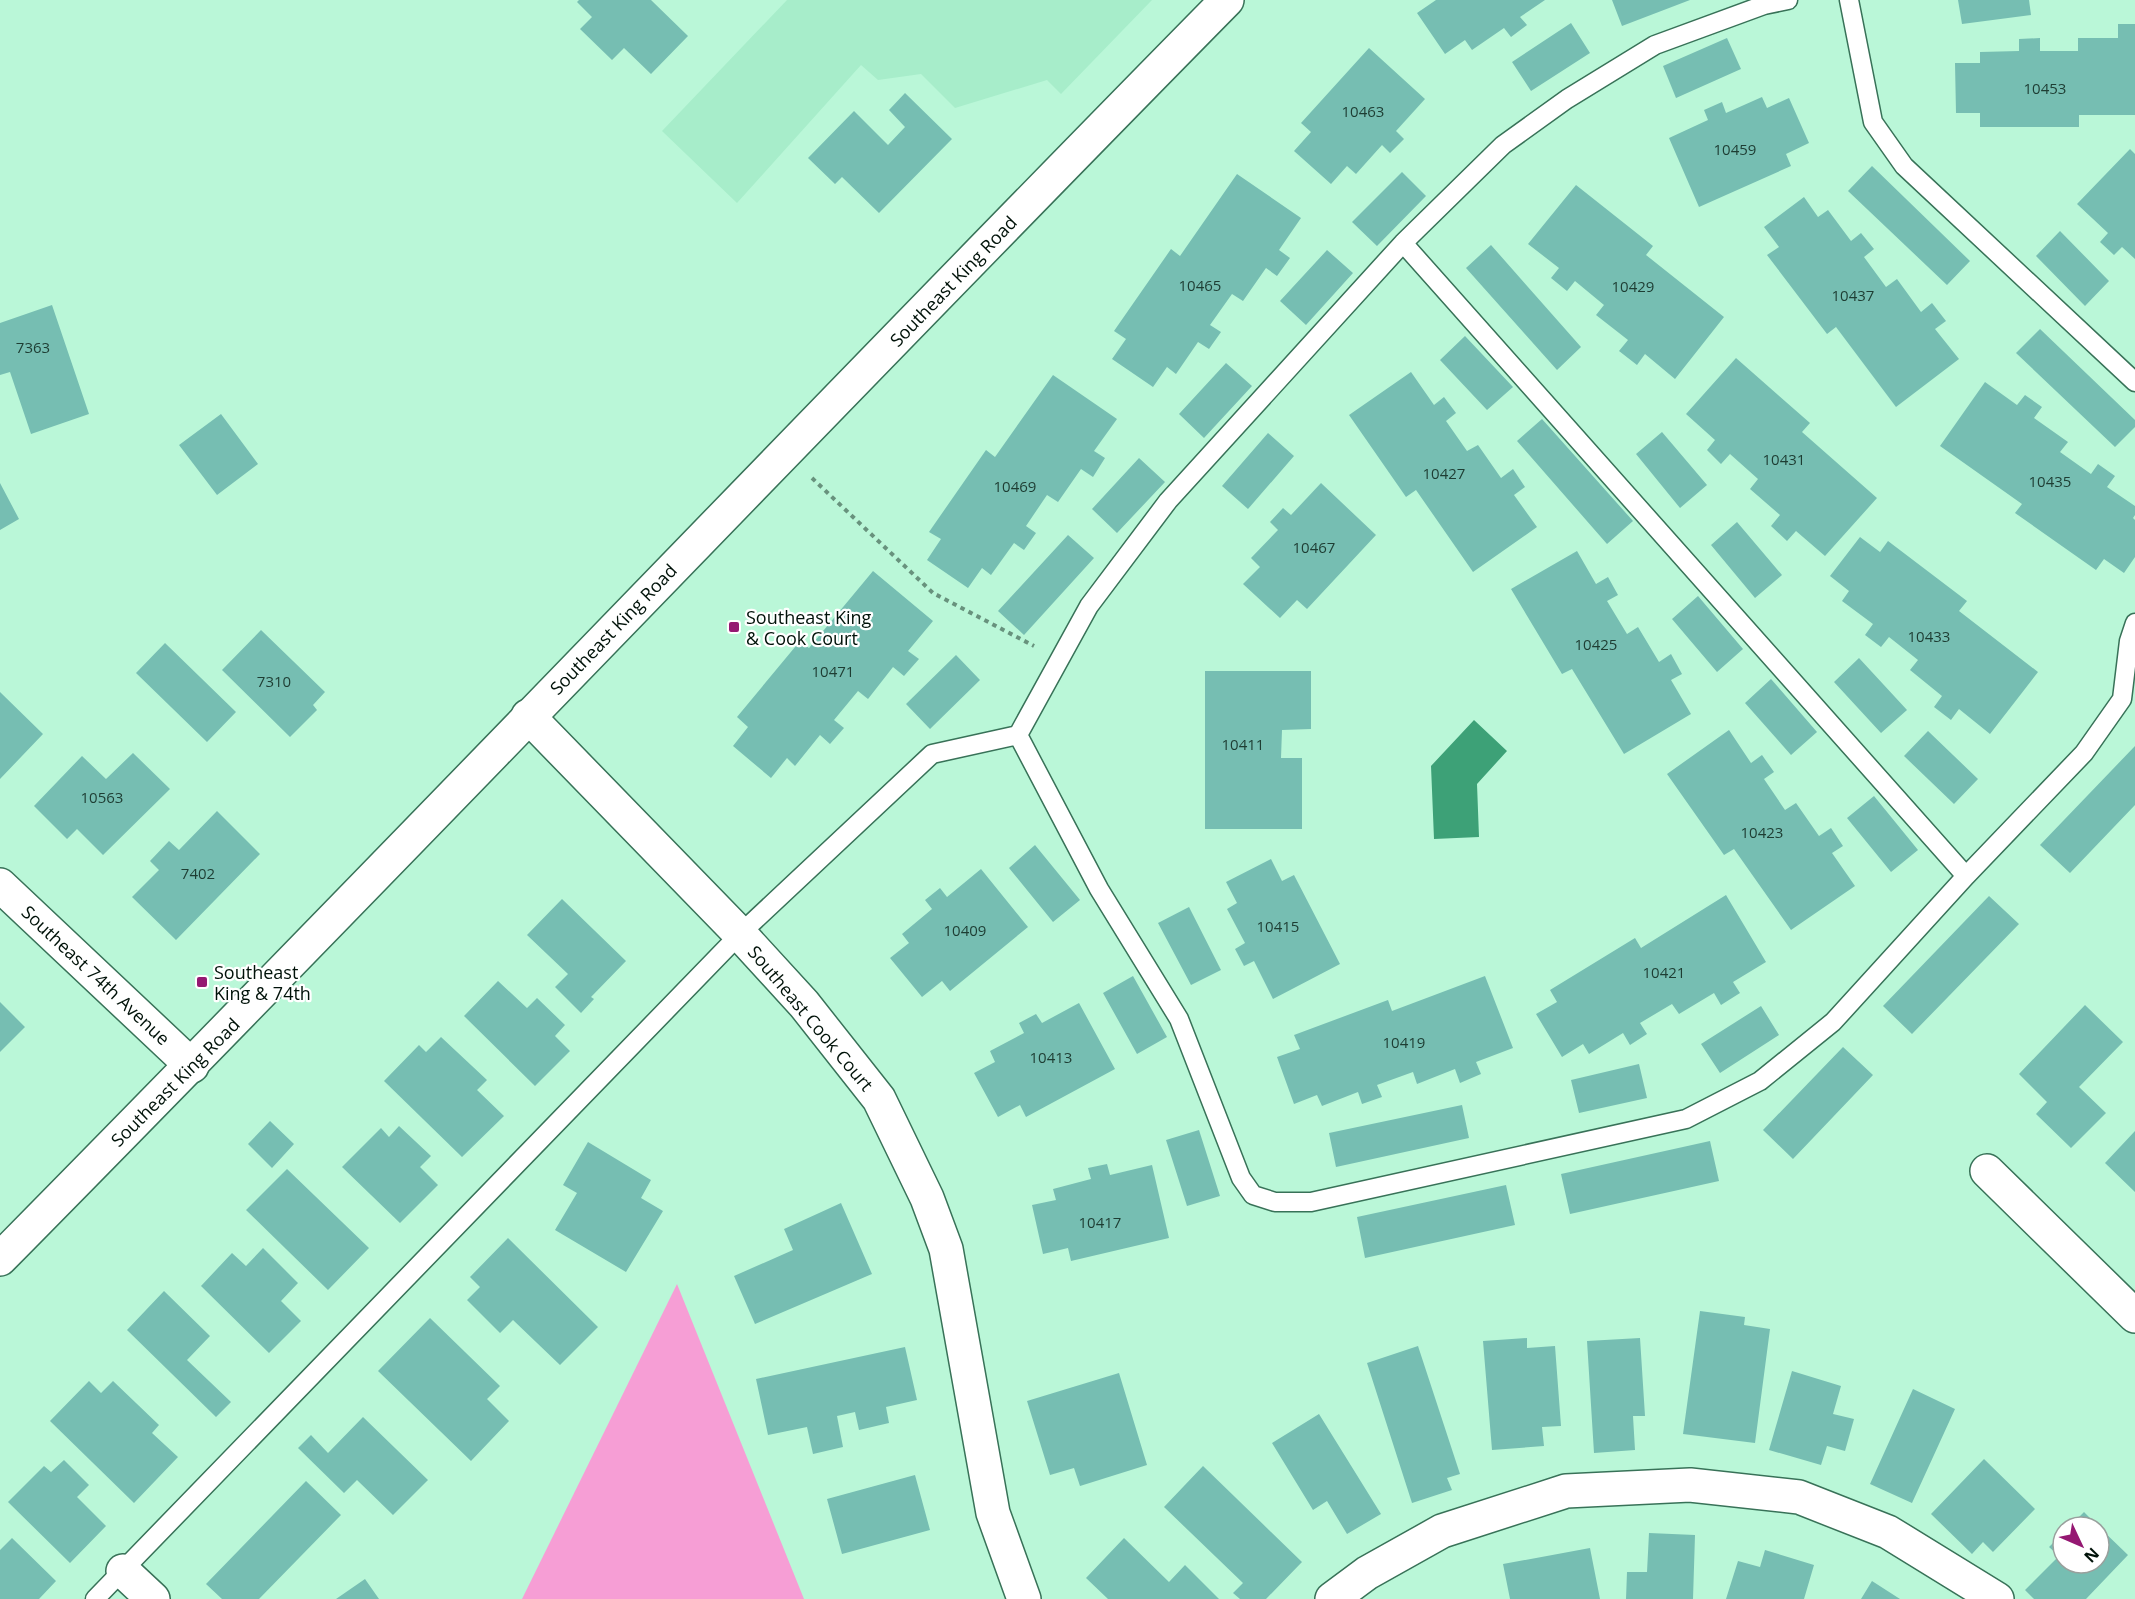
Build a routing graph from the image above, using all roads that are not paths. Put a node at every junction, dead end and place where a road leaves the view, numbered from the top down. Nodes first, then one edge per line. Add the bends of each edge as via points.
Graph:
1 (1227, 0) edge
2 (1788, 0) edge
3 (1849, 0) edge
4 (1403, 243) junction
5 (2135, 382) edge
6 (2135, 623) edge
7 (528, 716) junction
8 (1018, 735) junction
9 (1966, 876) junction
10 (0, 885) edge
11 (740, 934) junction
12 (192, 1066) junction
13 (1987, 1171) dead end
14 (0, 1259) edge
15 (2135, 1316) edge
16 (123, 1571) junction
17 (95, 1599) edge
18 (153, 1599) edge
19 (1024, 1599) edge
20 (1332, 1599) edge
21 (1996, 1599) edge

1 - 7 street, Southeast King Road
2 - 4 lane via 1654,45 1567,99 1503,145
3 - 5 lane via 1873,122 1904,166
4 - 8 lane via 1168,501 1089,606
4 - 9 lane
6 - 9 lane via 2122,699 2085,753
7 - 11 street, Southeast Cook Court
7 - 12 street, Southeast King Road
8 - 9 lane via 1099,889 1179,1019 1241,1178 1253,1196 1275,1202 1311,1202 1686,1119 1760,1081 1833,1022
8 - 11 lane via 932,754
10 - 12 street, Southeast 74th Avenue
11 - 16 lane
11 - 19 street, Southeast Cook Court via 804,1004 879,1099 927,1198 946,1249 993,1514
12 - 14 street, Southeast King Road
13 - 15 street
16 - 17 lane
16 - 18 street
20 - 21 street via 1367,1573 1442,1531 1566,1491 1690,1485 1799,1497 1888,1532

